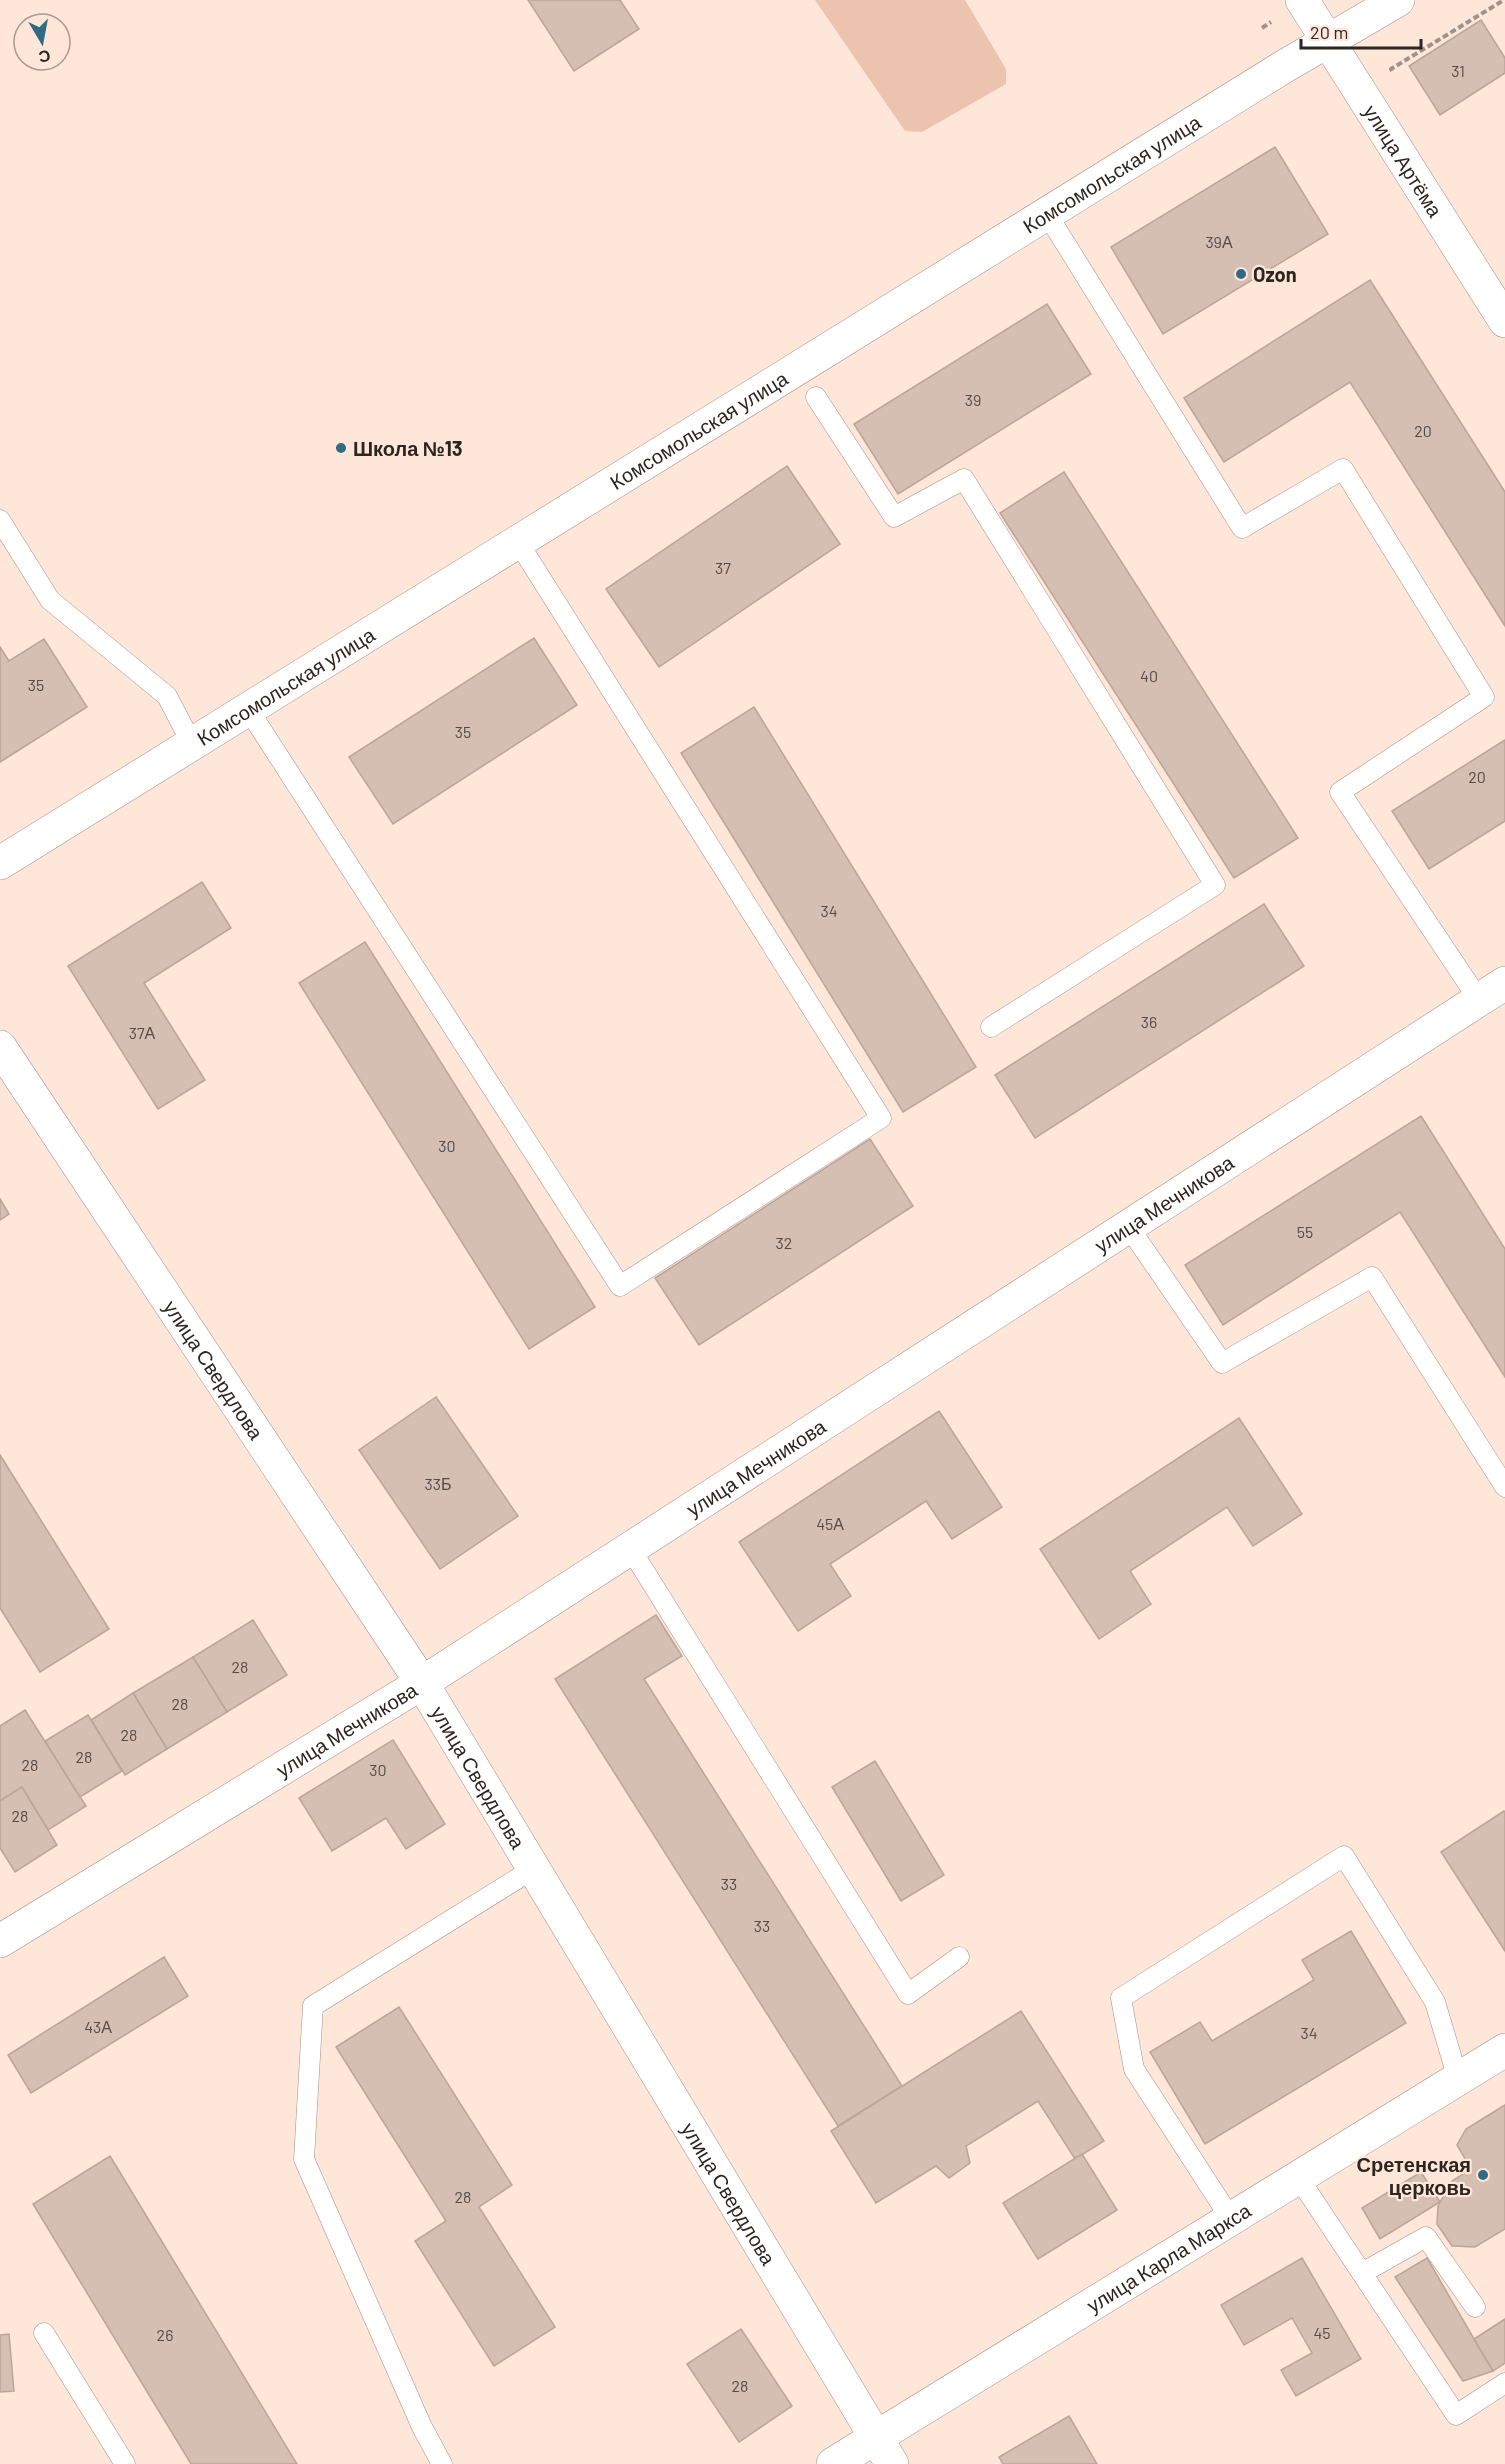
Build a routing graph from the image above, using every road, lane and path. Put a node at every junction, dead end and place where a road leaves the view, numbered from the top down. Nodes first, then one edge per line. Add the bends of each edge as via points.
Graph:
1 (1302, 0) edge
2 (1398, 0) edge
3 (1504, 0) edge
4 (1327, 40) junction
5 (1398, 79) dead end
6 (1047, 214) junction
7 (1505, 321) edge
8 (816, 397) dead end
9 (0, 520) edge
10 (518, 542) junction
11 (248, 709) junction
12 (192, 744) junction
13 (0, 863) edge
14 (1492, 991) edge
15 (991, 1028) dead end
16 (0, 1047) edge
17 (1128, 1226) junction
18 (1505, 1487) edge
19 (630, 1548) junction
20 (422, 1683) junction
21 (533, 1869) junction
22 (0, 1941) edge
23 (959, 1957) dead end
24 (1505, 2050) edge
25 (1458, 2079) junction
26 (1298, 2177) junction
27 (1230, 2219) junction
28 (1362, 2273) junction
29 (1476, 2307) dead end
30 (44, 2333) dead end
31 (1505, 2383) edge
32 (883, 2451) edge
33 (125, 2464) edge
34 (442, 2464) edge
35 (833, 2464) edge

1 - 4 street, улица Артёма
2 - 4 street, Комсомольская улица
3 - 5 path via 1391,69
4 - 6 street, Комсомольская улица
4 - 7 street, улица Артёма
6 - 10 street, Комсомольская улица
6 - 14 lane via 1242,528 1342,469 1484,697 1340,792
8 - 15 lane via 894,517 964,479 1215,885
9 - 12 lane via 50,600 167,696
10 - 11 street, Комсомольская улица
10 - 11 lane via 881,1118 620,1286
11 - 12 street, Комсомольская улица
12 - 13 street, Комсомольская улица
14 - 17 street, улица Мечникова
16 - 20 street, улица Свердлова
17 - 18 lane via 1222,1363 1372,1277
17 - 19 street, улица Мечникова
19 - 20 street, улица Мечникова
19 - 23 lane via 909,1994
20 - 21 street, улица Свердлова
20 - 22 street, улица Мечникова
21 - 32 street, улица Свердлова
21 - 34 lane via 313,2006 304,2159
24 - 25 street, улица Карла Маркса
25 - 26 street, улица Карла Маркса
25 - 27 lane via 1435,2002 1344,1856 1121,1998 1134,2069
26 - 27 street, улица Карла Маркса
26 - 28 lane
27 - 32 street, улица Карла Маркса
28 - 29 lane via 1426,2237
28 - 31 lane via 1456,2415
30 - 33 lane
32 - 35 street, улица Карла Маркса

